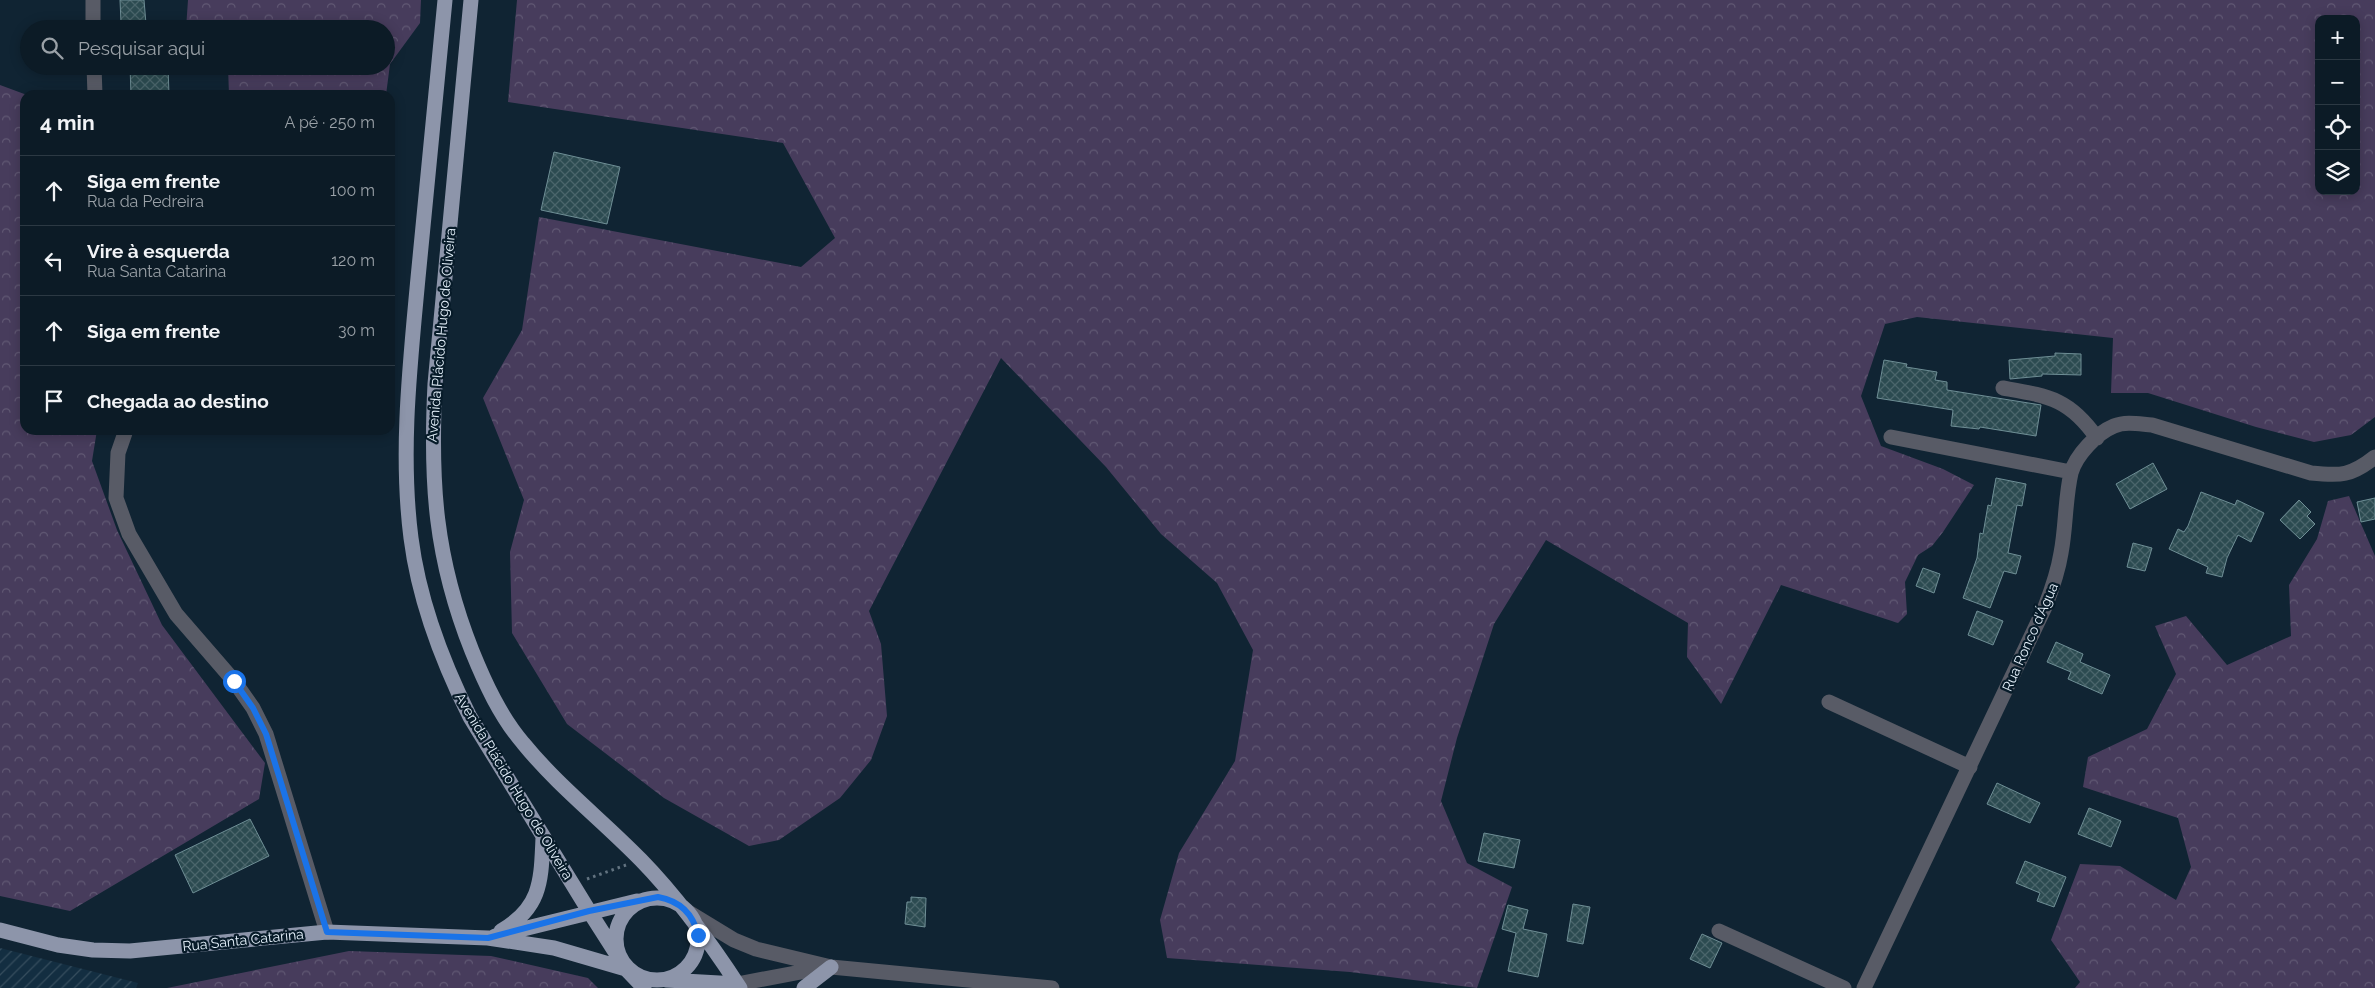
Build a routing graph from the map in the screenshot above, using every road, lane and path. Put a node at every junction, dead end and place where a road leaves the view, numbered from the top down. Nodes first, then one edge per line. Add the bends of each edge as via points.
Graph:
1 (93, 0) edge
2 (445, 0) edge
3 (471, 0) edge
4 (93, 20) edge
5 (94, 75) edge
6 (95, 90) edge
7 (2002, 388) dead end
8 (124, 435) edge
9 (1891, 437) dead end
10 (2097, 438) junction
11 (2375, 457) edge
12 (2071, 472) junction
13 (1829, 702) dead end
14 (1970, 767) junction
15 (543, 838) junction
16 (641, 860) junction
17 (572, 884) junction
18 (646, 899) junction
19 (589, 911) junction
20 (688, 912) junction
21 (0, 930) edge
22 (1719, 931) dead end
23 (327, 932) junction
24 (488, 938) junction
25 (830, 967) junction
26 (626, 969) junction
27 (662, 980) junction
28 (739, 986) edge
29 (644, 988) edge
30 (804, 988) edge
31 (1052, 988) edge
32 (1844, 988) edge
33 (1864, 988) edge

1 - 4 street
2 - 15 main road, Avenida Plácido Hugo de Oliveira via 407,410 411,539 424,599 454,684 491,754
3 - 16 main road, Avenida Plácido Hugo de Oliveira via 435,384 433,484 439,539 462,626 499,709 521,742 549,772
5 - 6 street
7 - 10 street via 2046,396 2064,404 2084,419
8 - 23 street via 118,453 116,498 129,534 176,614 234,681 266,734
9 - 12 street
10 - 11 street, Rua Ronco d’Água via 2114,426 2131,423 2152,425 2311,473 2334,476 2358,470
10 - 12 street, Rua Ronco d’Água via 2083,452
12 - 14 street, Rua Ronco d’Água via 2062,552 2055,582
13 - 14 street
14 - 33 street, Rua Ronco d’Água
15 - 17 main road, Avenida Plácido Hugo de Oliveira
15 - 24 main road via 541,885 514,924
16 - 17 path
16 - 20 main road, Avenida Plácido Hugo de Oliveira
17 - 19 main road, Avenida Plácido Hugo de Oliveira
18 - 19 main road, Rua Santa Catarina
18 - 20 main road via 669,899
18 - 26 main road via 635,904 619,923 616,947
19 - 24 main road, Rua Santa Catarina
19 - 26 main road, Avenida Plácido Hugo de Oliveira
20 - 25 street via 734,940 756,949
20 - 27 main road via 698,935 693,959 675,976
20 - 28 main road, Avenida Plácido Hugo de Oliveira
21 - 23 main road, Rua Santa Catarina via 58,945 130,951
22 - 32 street
23 - 24 main road, Rua Santa Catarina
24 - 26 main road, Rua Santa Catarina via 554,948
25 - 28 street
25 - 30 main road
25 - 31 street
26 - 27 main road via 644,978
26 - 29 main road, Avenida Plácido Hugo de Oliveira
27 - 28 main road

